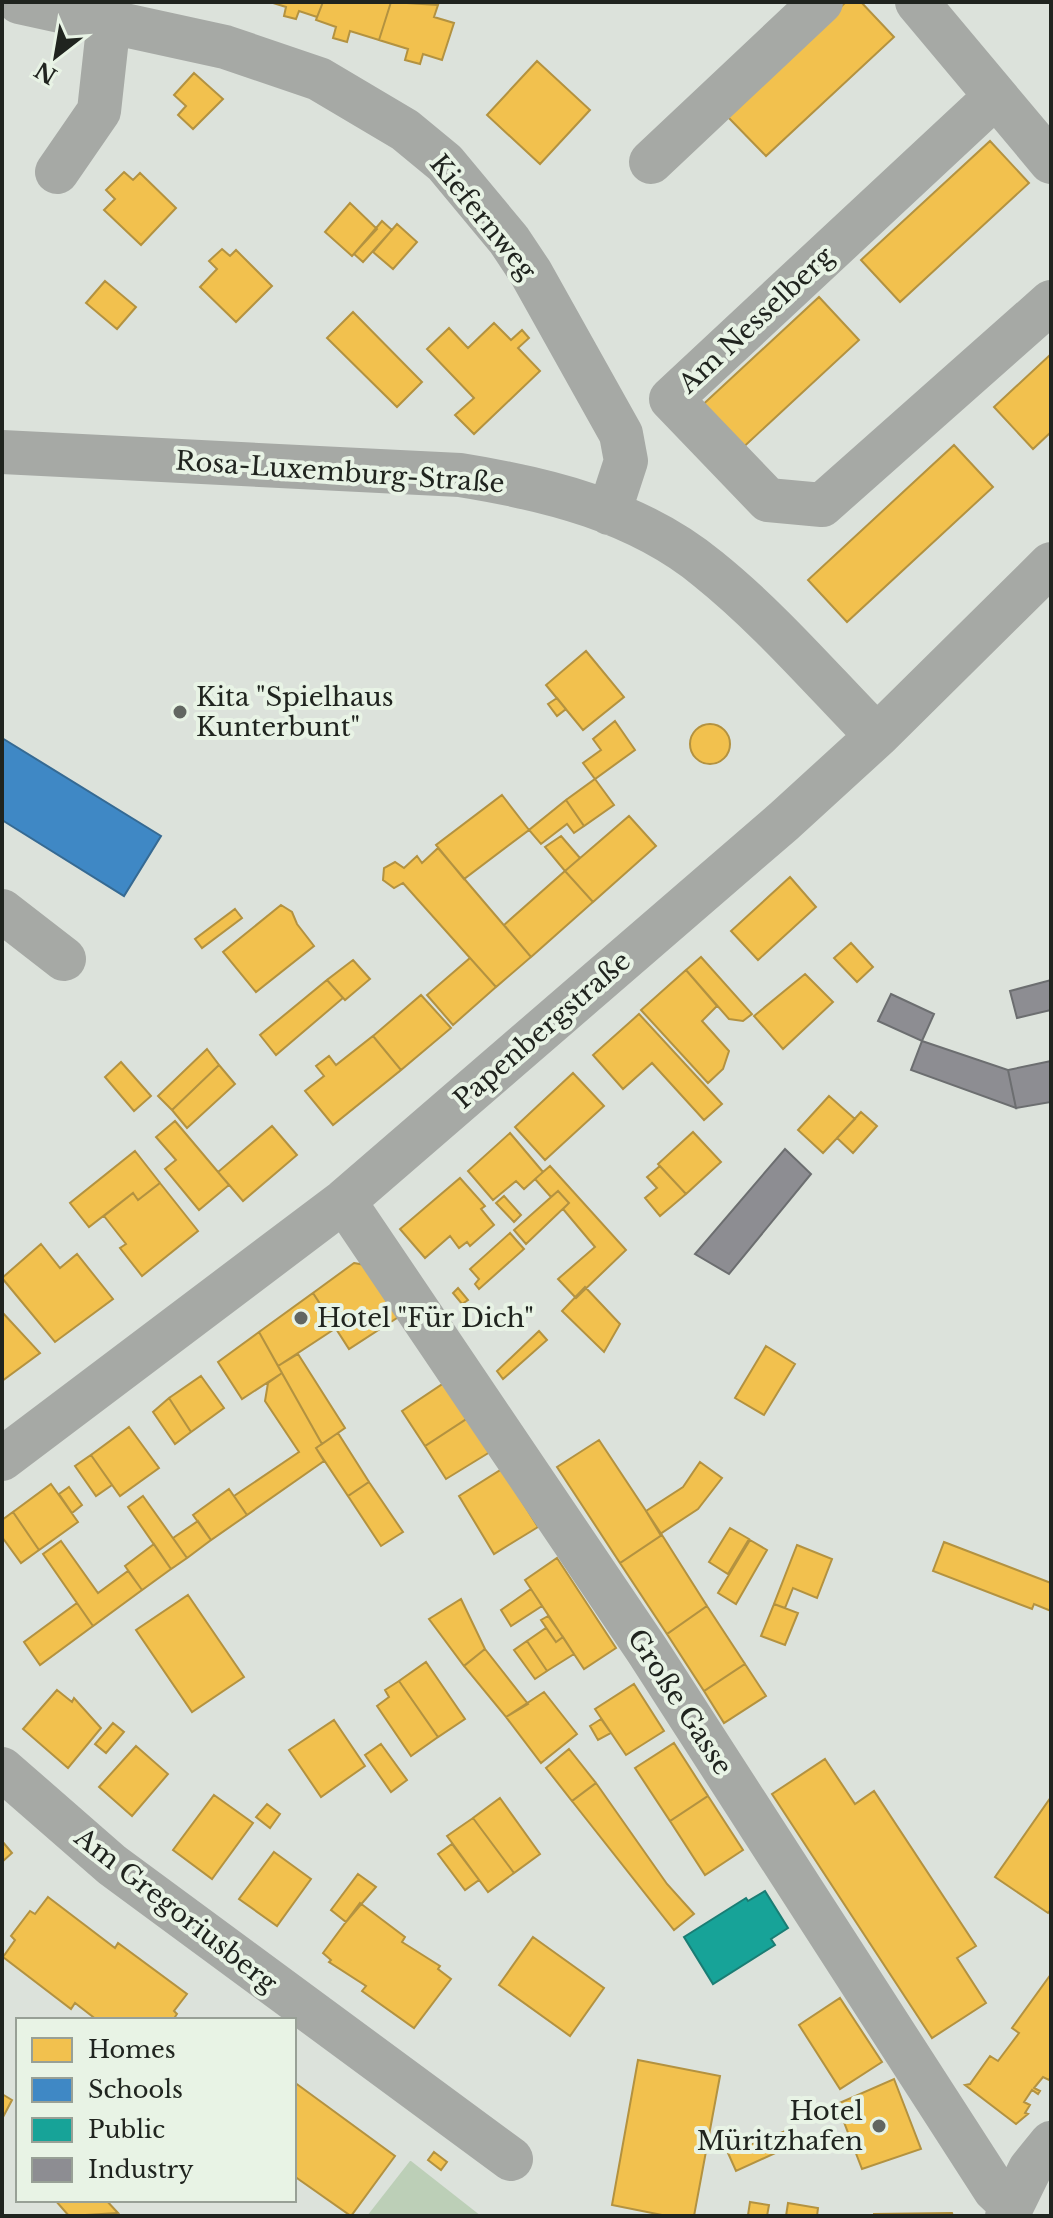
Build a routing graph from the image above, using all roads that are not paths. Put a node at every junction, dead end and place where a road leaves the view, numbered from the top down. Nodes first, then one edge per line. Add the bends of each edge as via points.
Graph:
1 (19, 2) edge
2 (821, 2) edge
3 (917, 2) edge
4 (109, 20) junction
5 (995, 97) junction
6 (651, 162) dead end
7 (1051, 162) edge
8 (57, 172) dead end
9 (1051, 302) edge
10 (2, 452) edge
11 (609, 513) junction
12 (1051, 564) edge
13 (877, 736) junction
14 (2, 911) edge
15 (64, 959) dead end
16 (344, 1201) junction
17 (2, 1459) edge
18 (2, 1769) edge
19 (1051, 2143) edge
20 (511, 2159) dead end
21 (1009, 2210) edge

1 - 4 street, Kiefernweg
2 - 6 street
3 - 5 street
4 - 8 street via 99,111
4 - 11 street, Kiefernweg via 225,47 319,79 405,130 445,163 531,273 621,434 626,461
5 - 7 street
5 - 9 street, Am Nesselberg via 671,399 768,500 822,505
10 - 11 street, Rosa-Luxemburg-Straße via 460,475 524,485
11 - 13 street, Rosa-Luxemburg-Straße via 660,536 708,568
12 - 13 street, Papenbergstraße
13 - 16 street, Papenbergstraße
14 - 15 street
16 - 17 street, Papenbergstraße
16 - 21 street, Große Gasse via 647,1650
18 - 20 street, Am Gregoriusberg via 112,1865
19 - 21 street

